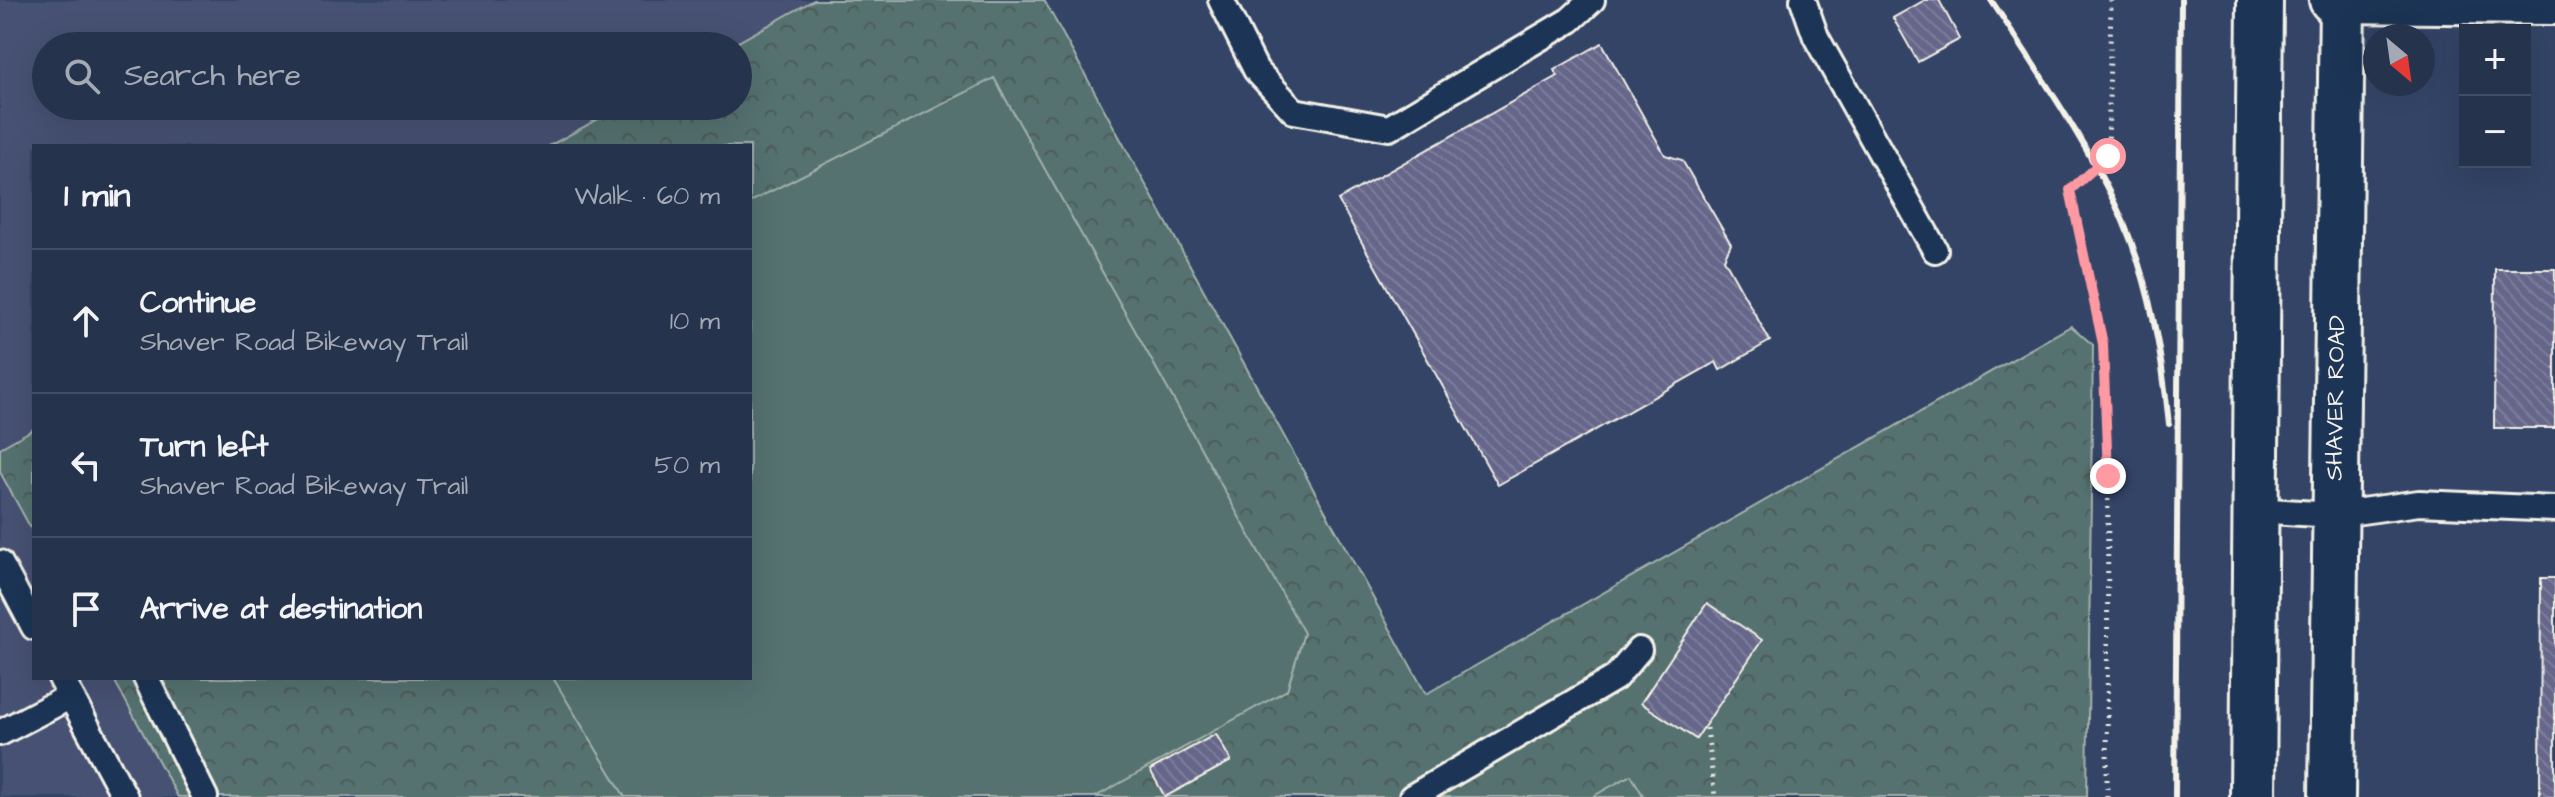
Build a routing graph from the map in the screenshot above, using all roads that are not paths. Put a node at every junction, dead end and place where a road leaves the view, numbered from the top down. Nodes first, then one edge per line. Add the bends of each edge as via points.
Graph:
1 (1221, 0) edge
2 (1592, 0) edge
3 (1803, 0) edge
4 (2260, 0) edge
5 (2332, 0) edge
6 (2342, 0) edge
7 (2555, 2) edge
8 (1935, 250) dead end
9 (2555, 509) edge
10 (2255, 510) junction
11 (2333, 515) junction
12 (0, 563) edge
13 (32, 623) edge
14 (1639, 650) dead end
15 (147, 680) edge
16 (66, 687) edge
17 (0, 733) edge
18 (125, 797) edge
19 (205, 797) edge
20 (1412, 797) edge
21 (2253, 797) edge
22 (2332, 797) edge

1 - 2 lane via 1256,70 1294,111 1389,128 1570,20
3 - 8 lane via 1816,37
4 - 10 main road
5 - 6 main road
6 - 7 main road
6 - 11 main road, SHAVER ROAD
9 - 11 lane via 2419,503
10 - 11 lane
10 - 21 main road
11 - 22 main road, SHAVER ROAD
12 - 13 lane
14 - 20 lane via 1615,678
15 - 19 lane
16 - 17 lane
16 - 18 lane

